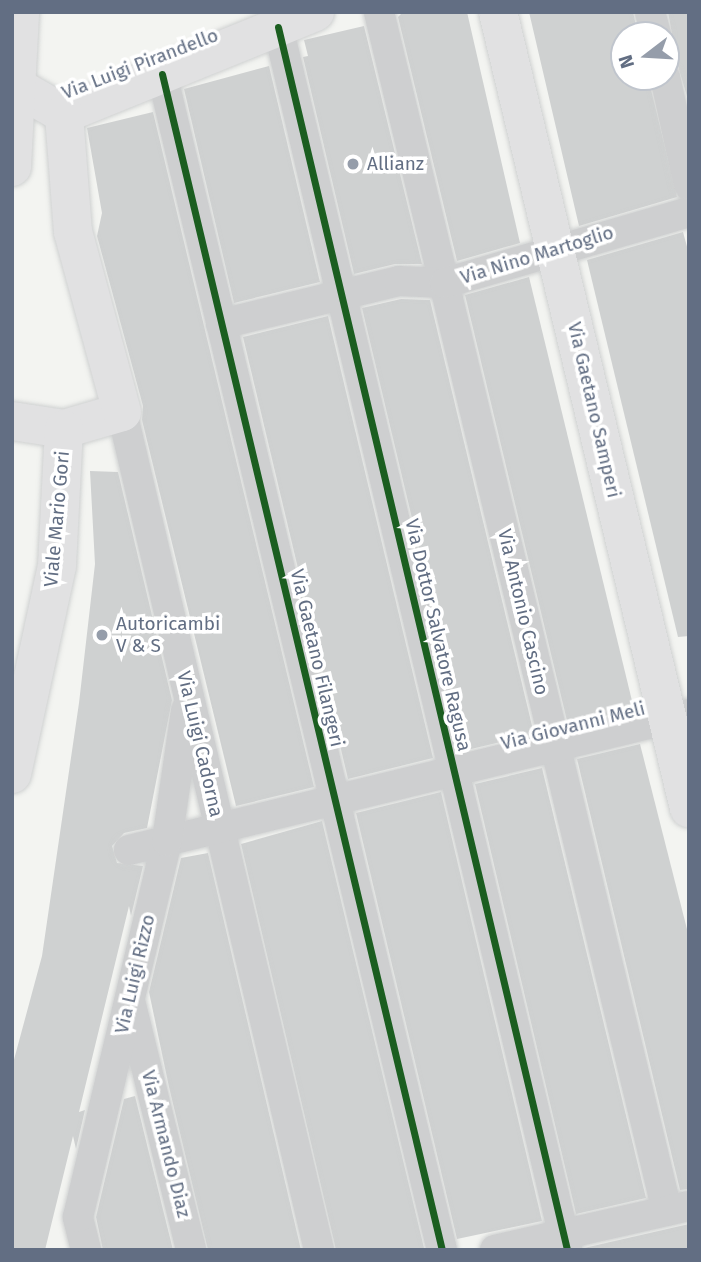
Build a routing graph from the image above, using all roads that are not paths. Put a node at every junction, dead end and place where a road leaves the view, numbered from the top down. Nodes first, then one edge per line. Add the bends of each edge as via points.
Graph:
1 (20, 12) edge
2 (315, 12) edge
3 (379, 12) edge
4 (499, 12) edge
5 (278, 27) junction
6 (162, 74) junction
7 (15, 86) edge
8 (668, 91) edge
9 (64, 114) junction
10 (12, 167) edge
11 (689, 185) edge
12 (689, 212) edge
13 (556, 253) junction
14 (444, 283) junction
15 (342, 295) junction
16 (221, 324) junction
17 (122, 412) junction
18 (12, 421) edge
19 (64, 429) junction
20 (188, 695) junction
21 (678, 716) edge
22 (555, 746) junction
23 (454, 771) junction
24 (12, 774) edge
25 (335, 800) junction
26 (689, 808) edge
27 (220, 828) junction
28 (167, 841) junction
29 (129, 850) dead end
30 (130, 998) junction
31 (678, 1209) edge
32 (78, 1216) junction
33 (565, 1242) edge
34 (69, 1250) edge
35 (86, 1250) edge
36 (191, 1250) edge
37 (319, 1250) edge
38 (442, 1250) edge
39 (495, 1250) edge

1 - 7 street
2 - 5 street, Via Luigi Pirandello
3 - 14 street, Via Antonio Cascino
4 - 13 street, Via Gaetano Samperi
5 - 6 street, Via Luigi Pirandello
5 - 15 street, Via Dottor Salvatore Ragusa
6 - 9 street, Via Luigi Pirandello
6 - 16 street, Via Gaetano Filangeri
7 - 9 street, Via Luigi Pirandello
7 - 10 street
8 - 11 street
9 - 17 street, Via Luigi Cadorna via 73,232
12 - 13 street, Via Nino Martoglio via 610,232
13 - 14 street, Via Nino Martoglio
13 - 21 street, Via Gaetano Samperi
14 - 15 street, Via Nino Martoglio via 399,281
14 - 22 street, Via Antonio Cascino
15 - 16 street, Via Nino Martoglio
15 - 23 street, Via Dottor Salvatore Ragusa
16 - 25 street, Via Gaetano Filangeri
17 - 19 street
17 - 20 street, Via Luigi Cadorna
18 - 19 street
19 - 24 street, Viale Mario Gori via 57,565
20 - 27 street, Via Luigi Cadorna
20 - 28 street, Via Luigi Rizzo
21 - 22 street, Via Giovanni Meli
21 - 26 street, Via Gaetano Samperi
22 - 23 street, Via Giovanni Meli
22 - 31 street, Via Antonio Cascino
23 - 25 street, Via Giovanni Meli
23 - 33 street, Via Dottor Salvatore Ragusa
25 - 27 street, Via Giovanni Meli
25 - 38 street, Via Gaetano Filangeri
27 - 28 street, Via Giovanni Meli
27 - 37 street, Via Luigi Cadorna
28 - 29 street, Via Giovanni Meli
28 - 30 street, Via Luigi Rizzo
30 - 32 street, Via Luigi Rizzo
30 - 36 street, Via Armando Diaz
31 - 33 street
32 - 34 street
32 - 35 street, Via Luigi Rizzo
33 - 39 street

